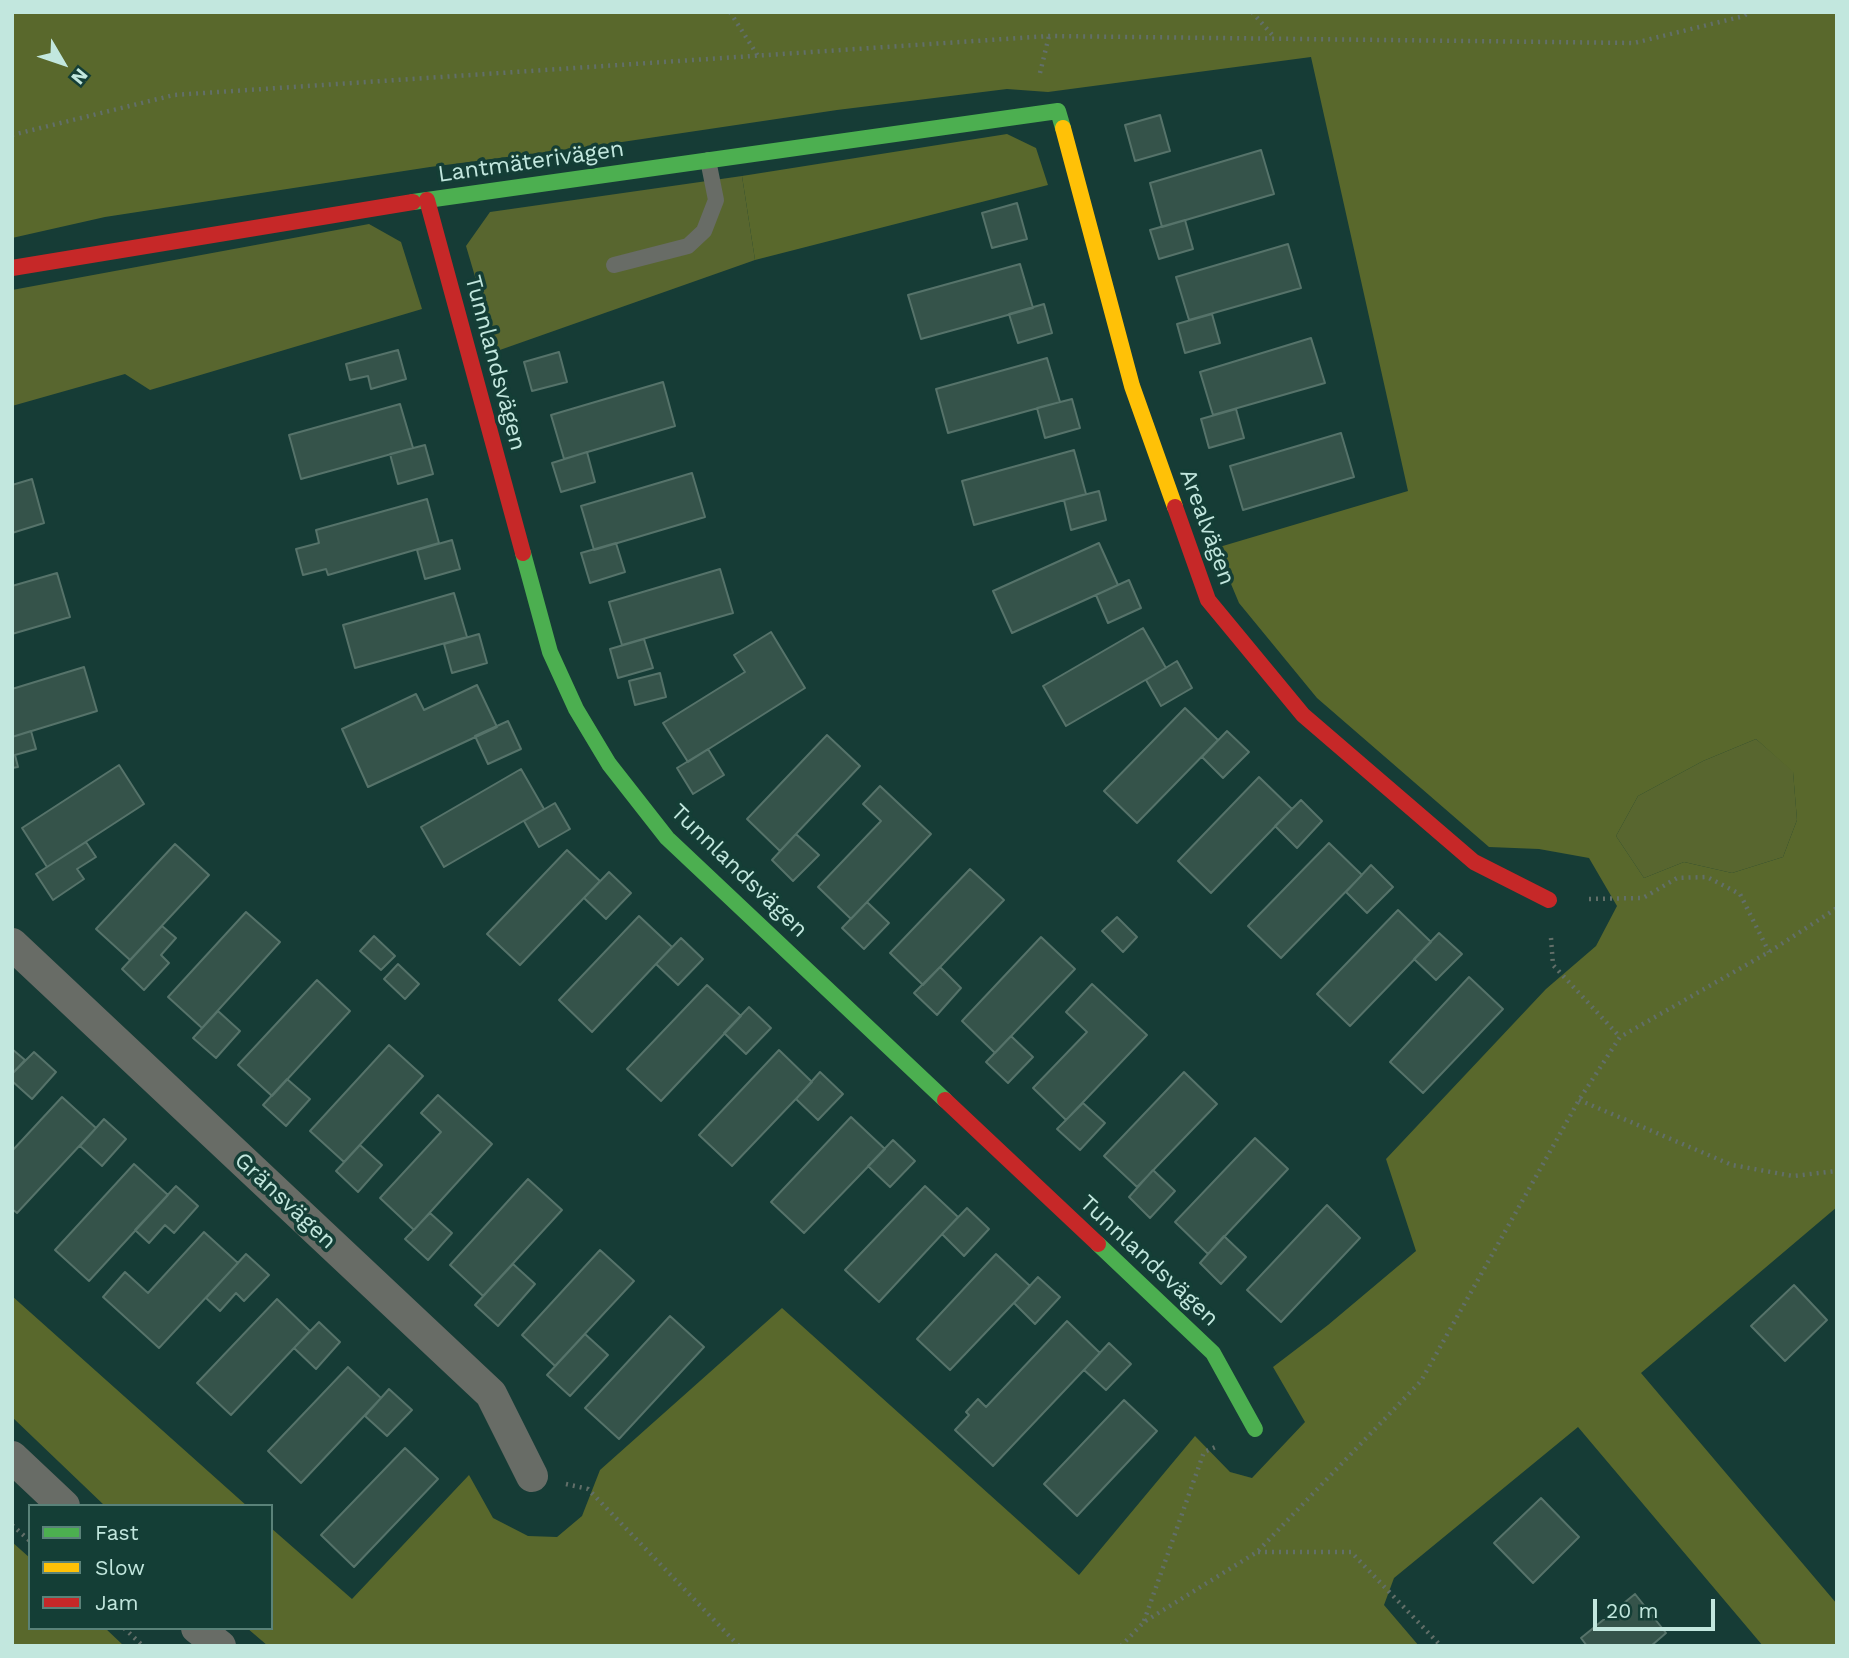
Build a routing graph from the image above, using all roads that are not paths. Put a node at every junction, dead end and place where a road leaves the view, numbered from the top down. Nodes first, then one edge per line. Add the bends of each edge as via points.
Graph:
1 (1058, 111) joint
2 (708, 160) junction
3 (427, 200) junction
4 (614, 265) dead end
5 (12, 268) edge
6 (1549, 900) road end
7 (12, 944) edge
8 (1255, 1429) road end
9 (12, 1457) edge
10 (532, 1476) road end
11 (62, 1504) edge
12 (200, 1630) edge
13 (220, 1646) edge

1 - 2 street, Lantmäterivägen
1 - 6 street, Arealvägen via 1132,386 1208,600 1303,715 1474,862
2 - 3 street, Lantmäterivägen
2 - 4 lane via 716,200 704,231 688,246
3 - 5 street, Lantmäterivägen
3 - 8 street, Tunnlandsvägen via 550,652 576,709 609,764 667,838 1213,1353
7 - 10 street, Gränsvägen via 491,1394
9 - 11 street
12 - 13 street

